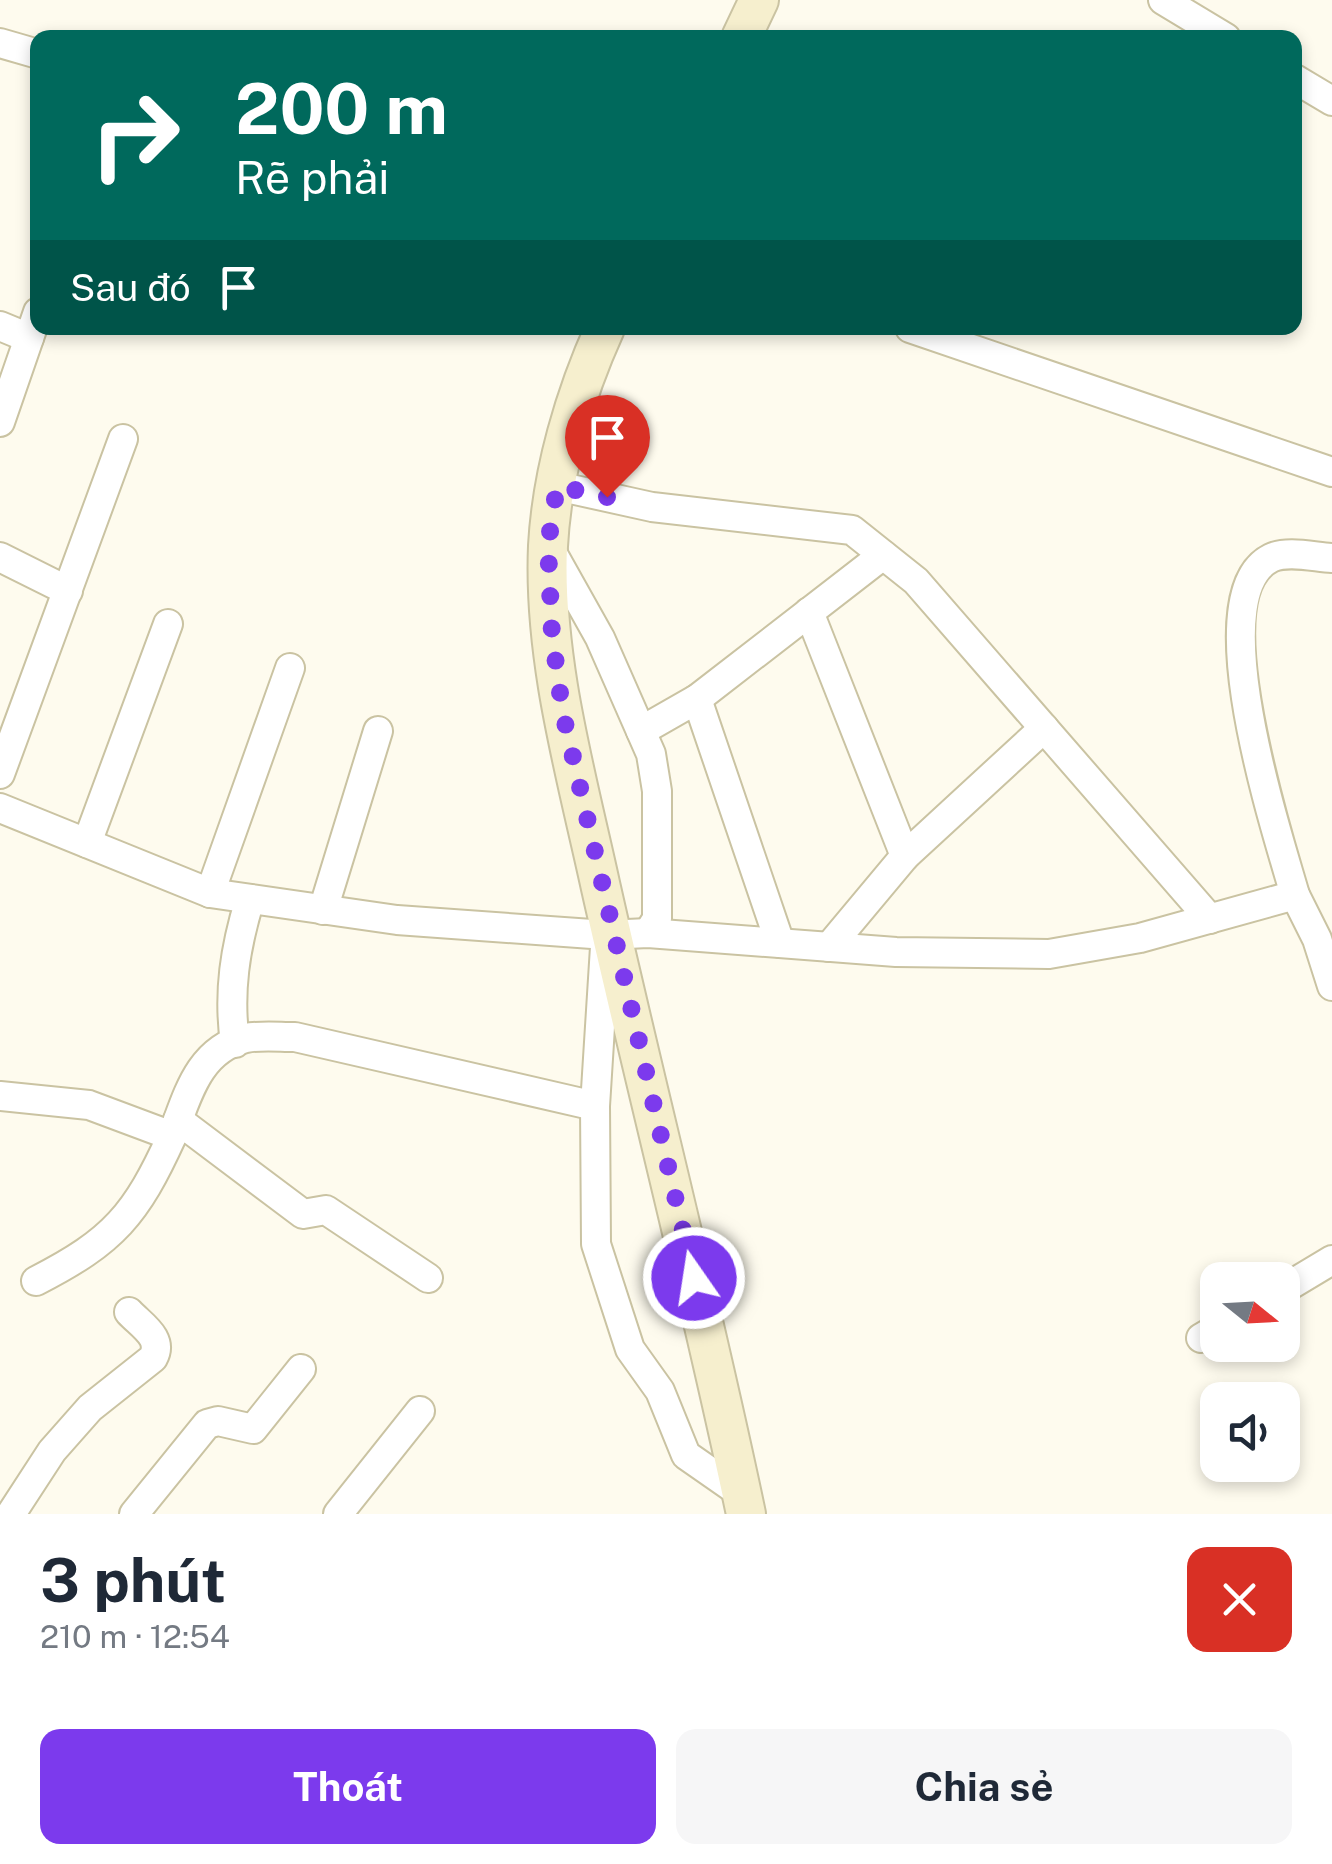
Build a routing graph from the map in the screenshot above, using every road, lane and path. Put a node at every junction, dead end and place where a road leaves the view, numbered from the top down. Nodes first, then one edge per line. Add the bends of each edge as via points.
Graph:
1 (758, 0) edge
2 (1164, 0) edge
3 (745, 30) edge
4 (1213, 30) edge
5 (0, 43) edge
6 (30, 52) edge
7 (1302, 83) edge
8 (1332, 101) edge
9 (30, 325) edge
10 (0, 326) edge
11 (30, 334) edge
12 (602, 335) edge
13 (931, 335) edge
14 (0, 422) edge
15 (123, 440) dead end
16 (1332, 472) edge
17 (557, 486) junction
18 (548, 545) junction
19 (883, 555) junction
20 (0, 557) edge
21 (1332, 558) edge
22 (68, 591) junction
23 (809, 612) junction
24 (168, 624) dead end
25 (290, 668) dead end
26 (697, 699) junction
27 (1044, 728) junction
28 (378, 731) dead end
29 (641, 731) junction
30 (0, 774) edge
31 (0, 808) edge
32 (87, 843) junction
33 (905, 856) junction
34 (210, 894) junction
35 (1295, 895) junction
36 (250, 899) junction
37 (323, 910) junction
38 (1210, 919) junction
39 (622, 934) junction
40 (780, 943) junction
41 (829, 947) junction
42 (1332, 986) edge
43 (236, 1043) junction
44 (0, 1096) edge
45 (596, 1106) junction
46 (175, 1128) junction
47 (1332, 1260) edge
48 (428, 1278) dead end
49 (1300, 1279) edge
50 (36, 1281) dead end
51 (129, 1312) dead end
52 (301, 1369) dead end
53 (420, 1411) dead end
54 (744, 1504) edge
55 (11, 1514) edge
56 (134, 1514) edge
57 (338, 1514) edge

1 - 3 street
2 - 4 street
5 - 6 street
7 - 8 street
9 - 10 street
11 - 14 street
12 - 17 street via 570,420
13 - 16 street
15 - 22 street
17 - 18 street
17 - 19 street via 652,507 852,530
18 - 29 street
18 - 39 street via 563,714
19 - 23 street
19 - 27 street via 916,581
20 - 22 street
21 - 35 street via 1269,558 1244,596 1240,672
22 - 30 street
23 - 26 street
23 - 33 street
24 - 32 street
25 - 34 street
26 - 29 street
26 - 40 street
27 - 33 street
27 - 38 street
28 - 37 street
29 - 39 street via 658,791 657,919
31 - 32 street
32 - 34 street
33 - 41 street
34 - 36 street
35 - 38 street
35 - 42 street
36 - 37 street
36 - 43 street via 235,948 230,1008
37 - 39 street
38 - 41 street via 1049,954
39 - 40 street
39 - 45 street
39 - 54 street
40 - 41 street
43 - 45 street via 294,1036
43 - 46 street via 195,1075
44 - 46 street via 89,1105
45 - 54 street via 596,1244 630,1349 660,1392 686,1455
46 - 48 street via 303,1214 326,1210
46 - 50 street via 131,1212 80,1259
47 - 49 street
51 - 55 street via 156,1340 153,1358 90,1408
52 - 56 street via 253,1430 218,1420 208,1424
53 - 57 street

